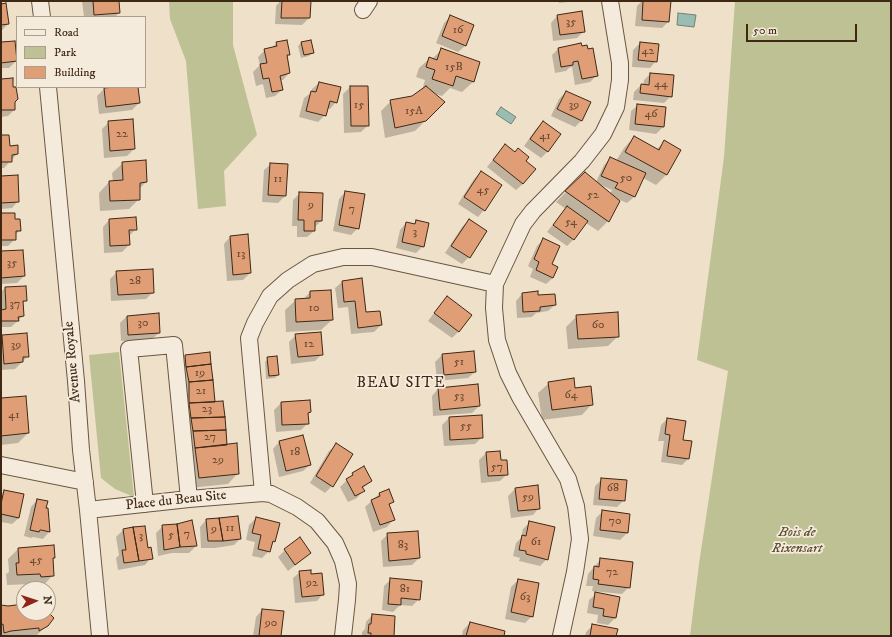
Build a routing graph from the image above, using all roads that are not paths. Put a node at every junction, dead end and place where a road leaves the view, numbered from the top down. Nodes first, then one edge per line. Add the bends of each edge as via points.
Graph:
1 (40, 1) edge
2 (610, 1) edge
3 (42, 16) edge
4 (48, 88) edge
5 (495, 284) junction
6 (1, 464) edge
7 (85, 482) junction
8 (263, 493) junction
9 (190, 499) junction
10 (145, 504) junction
11 (88, 510) junction
12 (100, 636) edge
13 (343, 636) edge
14 (561, 636) edge

1 - 3 street
2 - 5 street via 620,63 616,107 603,134 582,161 523,224
4 - 7 street, Avenue Royale
5 - 8 street via 372,257 343,257 313,264 288,280 270,296 249,338
5 - 14 street via 497,340 508,373 568,479 576,506 580,539
6 - 7 street
7 - 11 street, Avenue Royale
8 - 9 street, Place du Beau Site
8 - 13 street via 271,494 317,521 335,543 343,561 348,584
9 - 10 street, Place du Beau Site
9 - 10 street via 174,345 129,349
10 - 11 street, Place du Beau Site
11 - 12 street, Avenue Royale

